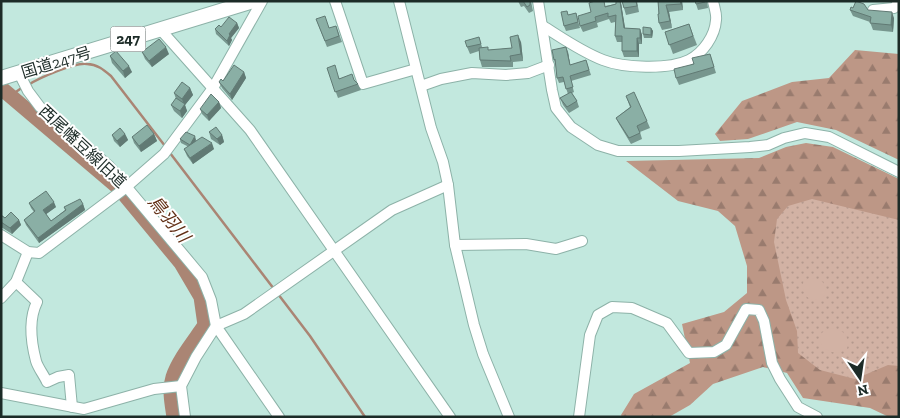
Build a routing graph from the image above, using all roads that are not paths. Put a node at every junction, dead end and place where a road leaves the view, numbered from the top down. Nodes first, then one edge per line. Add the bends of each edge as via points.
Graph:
1 (253, 1) edge
2 (262, 1) edge
3 (335, 1) edge
4 (399, 1) edge
5 (538, 1) edge
6 (713, 1) edge
7 (899, 2) edge
8 (873, 10) edge
9 (542, 26) junction
10 (160, 30) junction
11 (549, 65) junction
12 (416, 70) junction
13 (2, 78) edge
14 (23, 82) junction
15 (421, 86) junction
16 (213, 88) junction
17 (899, 172) edge
18 (448, 185) junction
19 (123, 189) junction
20 (1, 235) edge
21 (582, 241) dead end
22 (455, 245) junction
23 (336, 251) junction
24 (28, 252) junction
25 (16, 282) junction
26 (1, 298) edge
27 (216, 326) junction
28 (180, 386) junction
29 (1, 393) edge
30 (72, 407) junction
31 (85, 413) edge
32 (184, 417) edge
33 (278, 417) edge
34 (450, 417) edge
35 (509, 417) edge
36 (579, 417) edge
37 (817, 417) edge

1 - 10 highway, 国道247号 / 247
2 - 16 street
3 - 12 street via 363,84
4 - 12 street
5 - 9 street
6 - 9 street via 716,20 700,53 688,61 660,67 624,66 603,60
7 - 8 street via 894,8
9 - 11 street
10 - 14 highway, 国道247号 / 247
10 - 16 street
11 - 15 street via 506,75 472,73
11 - 17 street via 556,108 571,127 598,145 618,151 750,148 805,133 829,137
12 - 15 street
13 - 14 highway, 国道247号 / 247
14 - 19 street, 西尾幡豆線旧道 via 40,107 109,166
15 - 18 street
16 - 19 street via 164,154
16 - 23 street via 250,130
18 - 22 street
18 - 23 street via 392,210
19 - 24 street via 39,253
19 - 27 street, 西尾幡豆線旧道 via 202,277
20 - 24 street
21 - 22 street via 556,249 526,244
22 - 35 street via 483,354
23 - 27 street via 244,314
23 - 34 street
24 - 25 street
25 - 26 street
25 - 30 street via 37,302 32,312 31,334 36,362 47,382 69,375
27 - 28 street
27 - 33 street, 西尾幡豆線旧道
28 - 31 street via 154,389
28 - 32 street
29 - 30 street
30 - 31 street
36 - 37 street via 590,335 598,315 612,307 632,308 667,323 689,353 714,352 726,345 746,309 759,310 772,363 780,379 798,407

